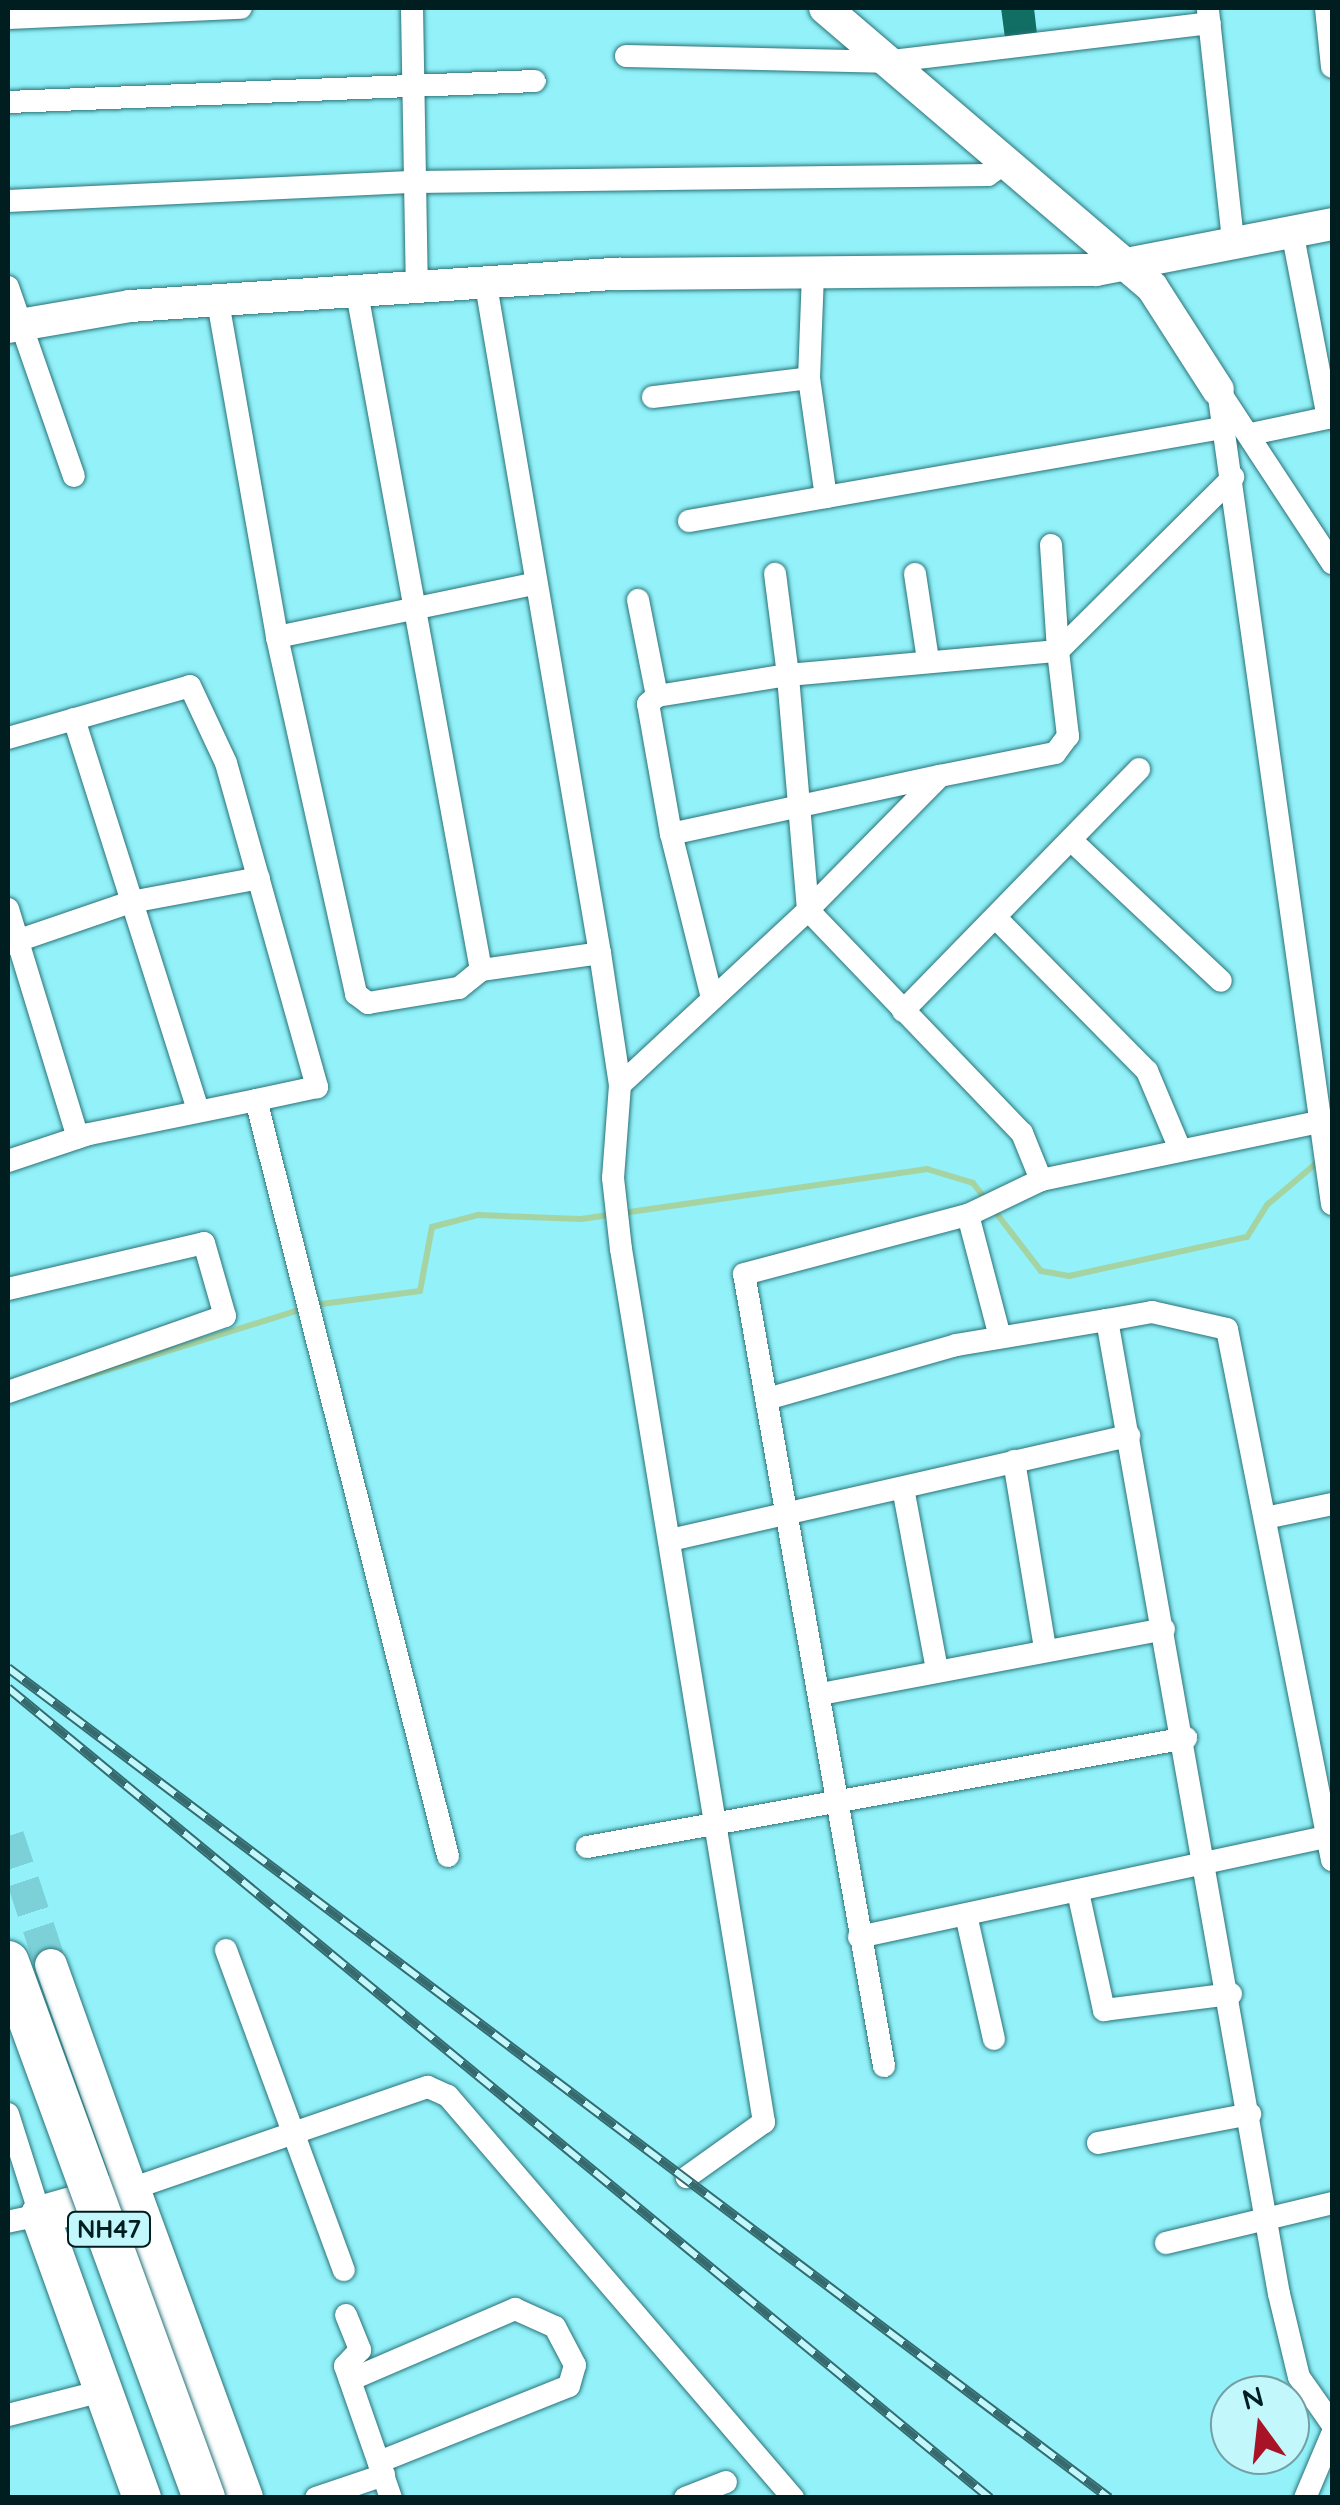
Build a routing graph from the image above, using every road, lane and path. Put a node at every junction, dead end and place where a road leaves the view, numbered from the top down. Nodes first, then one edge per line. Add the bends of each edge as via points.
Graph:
1 (241, 8) edge
2 (412, 8) edge
3 (825, 8) edge
4 (1326, 8) edge
5 (1209, 15) edge
6 (8, 18) edge
7 (626, 56) dead end
8 (884, 62) junction
9 (1332, 67) edge
10 (535, 82) dead end
11 (413, 88) junction
12 (8, 102) edge
13 (1001, 166) junction
14 (415, 182) junction
15 (8, 201) edge
16 (1332, 224) edge
17 (1292, 231) junction
18 (1233, 240) junction
19 (1118, 266) junction
20 (814, 274) junction
21 (486, 285) junction
22 (8, 286) edge
23 (417, 290) junction
24 (357, 293) junction
25 (218, 302) junction
26 (13, 326) edge
27 (809, 378) junction
28 (1218, 390) junction
29 (653, 398) dead end
30 (1330, 418) edge
31 (1226, 427) junction
32 (1251, 434) junction
33 (74, 476) dead end
34 (1233, 478) junction
35 (826, 497) junction
36 (689, 521) dead end
37 (1051, 545) dead end
38 (1332, 564) edge
39 (776, 574) dead end
40 (915, 574) dead end
41 (534, 584) junction
42 (638, 600) dead end
43 (409, 608) junction
44 (277, 638) junction
45 (1058, 651) junction
46 (928, 660) junction
47 (788, 674) junction
48 (657, 696) junction
49 (74, 719) junction
50 (8, 738) edge
51 (1139, 769) dead end
52 (940, 776) junction
53 (797, 804) junction
54 (671, 834) junction
55 (1072, 841) junction
56 (259, 878) junction
57 (131, 902) junction
58 (8, 909) edge
59 (808, 910) junction
60 (997, 919) junction
61 (12, 942) edge
62 (600, 952) junction
63 (482, 970) junction
64 (1221, 981) dead end
65 (712, 998) junction
66 (903, 1011) junction
67 (620, 1086) junction
68 (256, 1100) junction
69 (198, 1112) junction
70 (1318, 1122) junction
71 (78, 1138) junction
72 (1180, 1149) junction
73 (8, 1162) edge
74 (1040, 1180) junction
75 (1331, 1196) edge
76 (968, 1215) junction
77 (8, 1289) edge
78 (1107, 1320) junction
79 (1000, 1336) junction
80 (8, 1392) edge
81 (766, 1400) junction
82 (1128, 1436) junction
83 (1014, 1461) junction
84 (902, 1488) junction
85 (1332, 1504) edge
86 (787, 1516) junction
87 (1270, 1516) junction
88 (670, 1540) junction
89 (1164, 1629) junction
90 (1046, 1648) junction
91 (936, 1669) junction
92 (821, 1694) junction
93 (1186, 1738) junction
94 (835, 1806) junction
95 (716, 1826) junction
96 (1331, 1845) edge
97 (587, 1847) dead end
98 (448, 1856) dead end
99 (1210, 1865) junction
100 (1078, 1892) junction
101 (966, 1916) junction
102 (859, 1937) junction
103 (226, 1950) dead end
104 (8, 1962) tunnel mouth
105 (51, 1965) tunnel mouth
106 (1231, 1994) junction
107 (8, 2038) edge
108 (994, 2039) dead end
109 (884, 2066) dead end
110 (8, 2114) edge
111 (1250, 2114) junction
112 (292, 2135) junction
113 (1098, 2143) dead end
114 (688, 2177) dead end
115 (132, 2188) junction
116 (1332, 2202) edge
117 (24, 2218) edge
118 (1267, 2219) junction
119 (1166, 2243) dead end
120 (344, 2270) dead end
121 (346, 2315) dead end
122 (350, 2380) junction
123 (106, 2390) junction
124 (8, 2415) edge
125 (1332, 2424) edge
126 (1332, 2434) edge
127 (381, 2468) junction
128 (726, 2482) dead end
129 (142, 2498) edge
130 (174, 2498) edge
131 (204, 2498) edge
132 (244, 2498) edge
133 (316, 2498) edge
134 (391, 2498) edge
135 (685, 2498) edge
136 (794, 2498) edge
137 (1305, 2498) edge

1 - 6 street
2 - 11 street
3 - 8 main road
4 - 9 street
5 - 8 street
5 - 18 street
7 - 8 street
8 - 13 main road
10 - 11 street
11 - 12 street
11 - 14 street
13 - 14 street via 988,175
13 - 19 main road
14 - 15 street
14 - 23 street
16 - 17 main road
17 - 18 main road
17 - 30 street
18 - 19 main road
19 - 20 main road
19 - 28 main road via 1152,287
20 - 21 main road
20 - 27 street
21 - 23 main road
21 - 41 street
22 - 26 street
23 - 24 main road
24 - 25 main road
24 - 43 street
25 - 26 main road
25 - 44 street
26 - 33 street
27 - 29 street
27 - 35 street
28 - 31 street
28 - 32 street
30 - 32 street
31 - 34 street
31 - 35 street
32 - 38 street
34 - 45 street
34 - 70 street
35 - 36 street
37 - 45 street
39 - 47 street
40 - 46 street
41 - 43 street
41 - 62 street
42 - 48 street
43 - 44 street
43 - 63 street
44 - 63 street via 356,994 368,1003 459,988
45 - 46 street
45 - 52 street via 1068,736 1055,753
46 - 47 street
47 - 48 street
47 - 53 street
48 - 54 street via 648,704
49 - 50 street
49 - 56 street via 190,686 226,763
49 - 57 street
51 - 55 street
52 - 53 street
52 - 59 street
53 - 54 street
53 - 59 street
54 - 65 street
55 - 60 street
55 - 64 street
56 - 57 street
56 - 68 street via 317,1087
57 - 61 street
57 - 69 street
58 - 61 street
59 - 65 street
59 - 66 street
60 - 66 street
60 - 72 street via 1146,1071
61 - 71 street
62 - 63 street
62 - 67 street
65 - 67 street
66 - 74 street via 1022,1134
67 - 88 street via 613,1178
68 - 69 street
68 - 98 street
69 - 71 street
70 - 72 street
70 - 75 street
71 - 73 street
72 - 74 street
74 - 76 street
76 - 79 street
76 - 81 street via 744,1274
77 - 80 street via 204,1242 226,1316
78 - 79 street
78 - 82 street
78 - 87 street via 1152,1312 1227,1329
79 - 81 street
81 - 86 street
82 - 83 street
82 - 89 street
83 - 84 street
83 - 90 street
84 - 86 street
84 - 91 street
85 - 87 street
86 - 88 street
86 - 92 street
87 - 96 street
88 - 95 street
89 - 90 street
89 - 93 street
90 - 91 street
91 - 92 street
92 - 94 street
93 - 94 street
93 - 99 street
94 - 95 street
94 - 102 street
95 - 97 street
95 - 114 street via 764,2122
96 - 99 street
99 - 100 street
99 - 106 street
100 - 101 street
100 - 106 street via 1104,2010
101 - 102 street
101 - 108 street
102 - 109 street
103 - 112 street
104 - 131 highway, NH47, bridge
105 - 115 main road
106 - 111 street
107 - 130 highway, NH47
110 - 117 street
111 - 113 street
111 - 118 street
112 - 115 street
112 - 120 street
112 - 136 street via 428,2087 448,2096
115 - 117 main road
115 - 132 main road
116 - 118 street
117 - 123 main road
118 - 119 street
118 - 125 street via 1298,2377
121 - 122 street via 360,2350 345,2366
122 - 127 street
122 - 127 street via 515,2308 556,2326 575,2366 569,2386
123 - 124 street
123 - 129 main road
126 - 137 street
127 - 133 street
127 - 134 street
128 - 135 street

